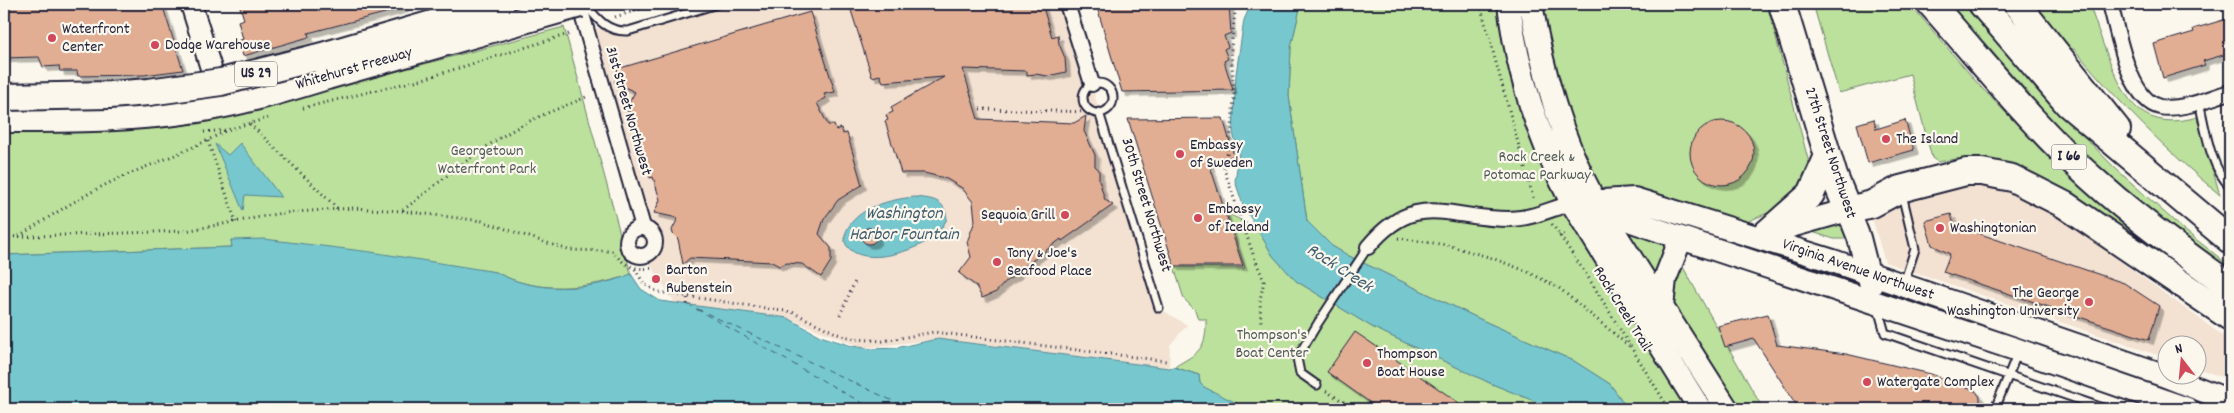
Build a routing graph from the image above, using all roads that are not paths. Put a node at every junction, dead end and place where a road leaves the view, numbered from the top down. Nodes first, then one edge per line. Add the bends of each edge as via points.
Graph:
1 (191, 4) edge
2 (501, 4) edge
3 (536, 4) edge
4 (579, 4) edge
5 (584, 4) edge
6 (717, 4) edge
7 (1067, 4) edge
8 (1509, 4) edge
9 (1531, 4) edge
10 (1782, 4) edge
11 (1932, 4) edge
12 (1982, 4) edge
13 (2016, 4) edge
14 (2110, 4) edge
15 (1092, 84) junction
16 (218, 92) junction
17 (2230, 92) edge
18 (4, 97) edge
19 (2199, 101) junction
20 (4, 107) edge
21 (1095, 112) junction
22 (4, 119) edge
23 (1828, 156) junction
24 (2166, 186) junction
25 (2230, 186) edge
26 (1900, 189) junction
27 (1595, 202) junction
28 (1572, 204) junction
29 (1848, 210) junction
30 (643, 227) dead end
31 (1761, 235) junction
32 (1682, 238) junction
33 (2230, 240) edge
34 (1368, 247) joint
35 (1715, 249) junction
36 (1868, 273) junction
37 (1903, 285) junction
38 (2230, 286) edge
39 (1876, 302) junction
40 (1662, 307) junction
41 (1158, 308) dead end
42 (2230, 317) edge
43 (2018, 350) junction
44 (2008, 375) junction
45 (1317, 385) road end
46 (2230, 401) edge
47 (1700, 409) edge
48 (1726, 409) edge
49 (1995, 409) edge
50 (2106, 409) edge
51 (2185, 409) edge

1 - 16 main road
2 - 18 highway, Whitehurst Freeway / US 29, bridge via 221,82 110,95
3 - 16 main road via 293,74
4 - 22 highway, Whitehurst Freeway / US 29, bridge via 290,87 207,107 137,116
4 - 30 street, 31st Street Northwest
5 - 6 lane via 606,27 619,32
7 - 15 street
8 - 28 main road via 1537,123 1556,174
9 - 27 main road via 1557,116 1576,167
10 - 23 highway, 27th Street Northwest
11 - 38 highway, I 66 via 2088,176
12 - 24 highway via 2068,104
13 - 24 highway
14 - 19 street via 2135,85 2144,98 2159,107
15 - 21 lane, 30th Street Northwest via 1082,95 1084,105
15 - 21 lane via 1101,83 1112,92 1112,102 1107,110
16 - 20 street via 119,105
17 - 19 street
19 - 25 lane via 2211,151
21 - 41 lane, 30th Street Northwest
23 - 26 highway via 1857,186 1873,190
23 - 29 highway, 27th Street Northwest
23 - 31 highway via 1811,194
24 - 33 highway
26 - 29 highway via 1872,204
26 - 37 lane via 1915,249
26 - 42 highway via 1966,172 2012,178 2066,205
27 - 28 main road, Virginia Avenue Northwest
27 - 31 main road, Virginia Avenue Northwest via 1634,199
27 - 32 main road, Virginia Avenue Northwest via 1632,221
27 - 40 main road
28 - 34 street, Virginia Avenue Northwest via 1521,218 1440,212 1403,216 1390,224
28 - 47 main road
29 - 31 main road
29 - 36 main road, 27th Street Northwest
31 - 35 main road
31 - 36 main road, Virginia Avenue Northwest
32 - 35 main road, Virginia Avenue Northwest
32 - 40 main road via 1665,279
34 - 45 lane via 1297,358 1300,373
35 - 39 main road, Virginia Avenue Northwest
36 - 37 main road, Virginia Avenue Northwest
36 - 39 main road, 27th Street Northwest
37 - 46 main road, Virginia Avenue Northwest
39 - 43 main road, Virginia Avenue Northwest
39 - 44 lane via 1885,334
40 - 48 main road
43 - 44 lane
43 - 51 main road, Virginia Avenue Northwest
44 - 49 lane
44 - 50 lane

